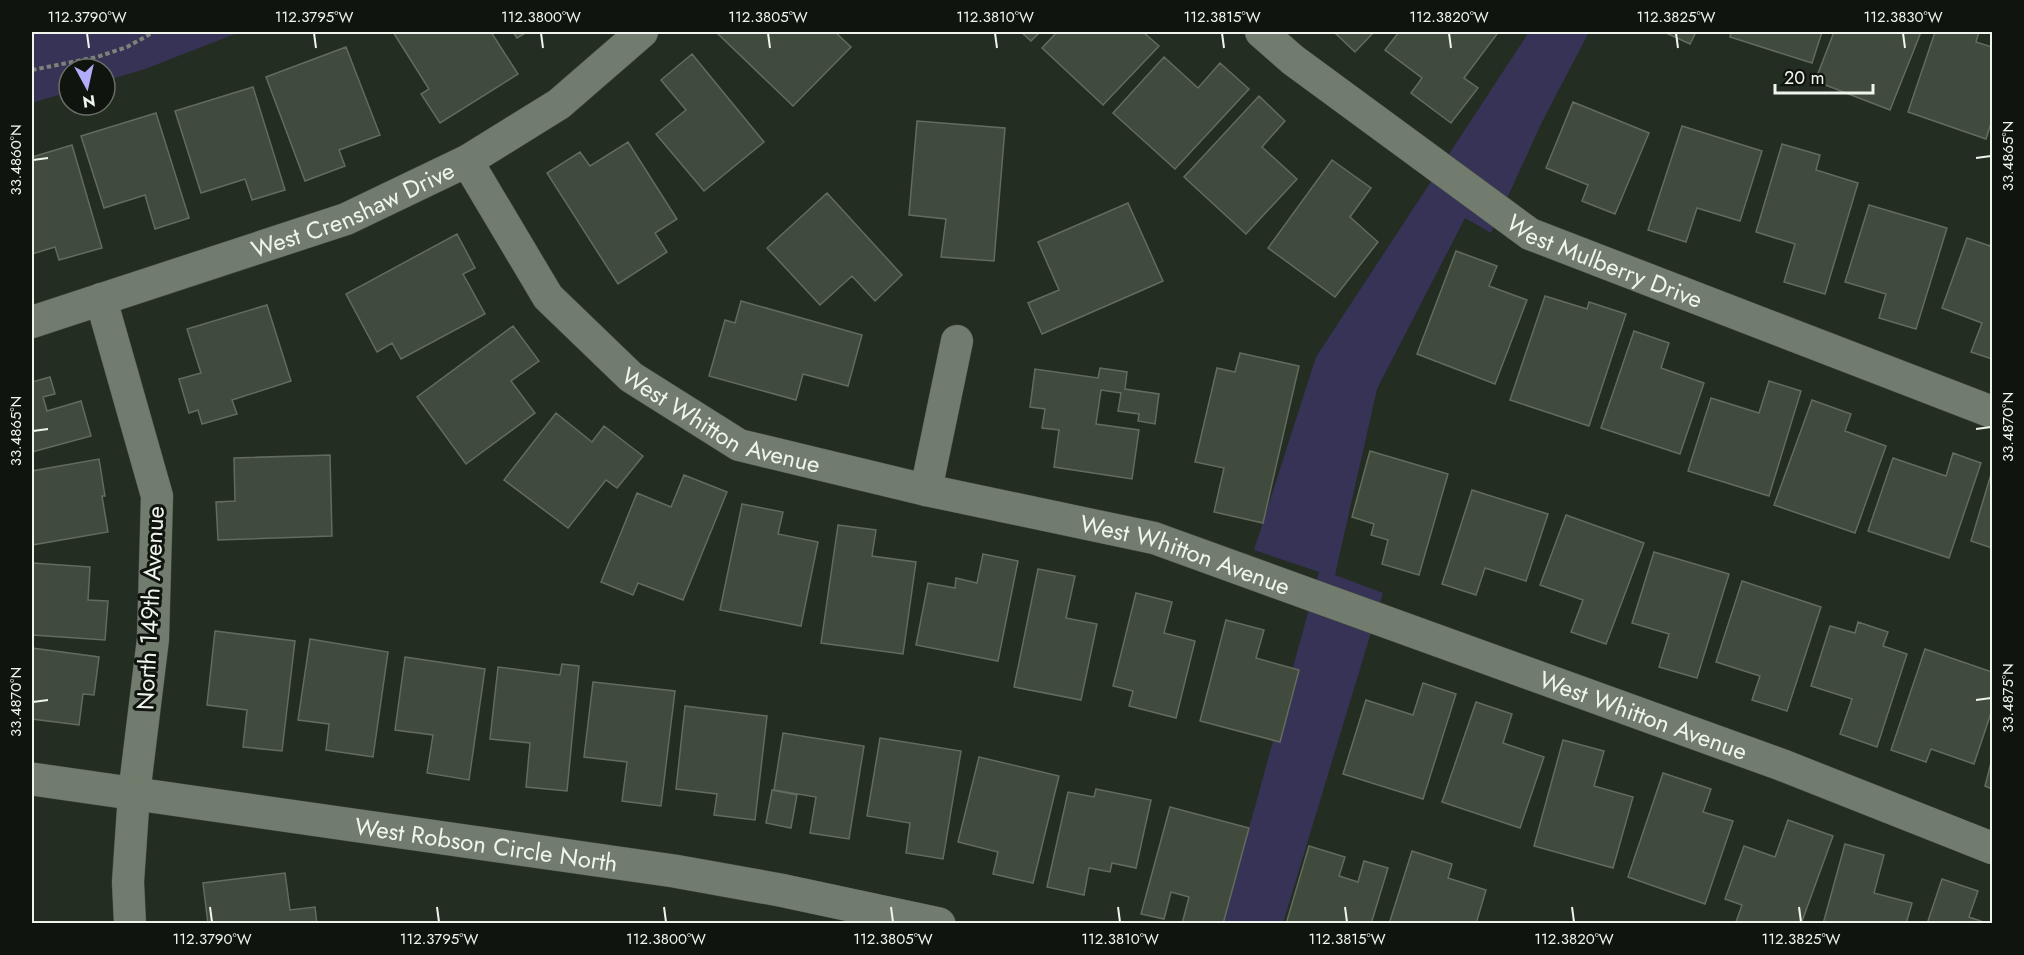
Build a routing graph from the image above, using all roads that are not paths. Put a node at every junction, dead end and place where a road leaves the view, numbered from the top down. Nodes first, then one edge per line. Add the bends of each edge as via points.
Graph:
1 (642, 32) edge
2 (1261, 32) edge
3 (467, 161) junction
4 (101, 299) junction
5 (32, 322) edge
6 (957, 341) dead end
7 (1992, 412) edge
8 (926, 490) junction
9 (32, 779) edge
10 (134, 794) junction
11 (1992, 848) edge
12 (130, 924) edge
13 (939, 924) edge

1 - 3 street, West Crenshaw Drive via 559,104
2 - 7 street, West Mulberry Drive via 1293,60 1530,234
3 - 4 street, West Crenshaw Drive via 346,219
3 - 8 street, West Whitton Avenue via 548,297 631,376 739,445
4 - 5 street, West Crenshaw Drive
4 - 10 street, North 149th Avenue via 157,496 153,639
6 - 8 street
8 - 11 street, West Whitton Avenue via 1154,538 1782,765
9 - 10 street, West Robson Circle North
10 - 12 street, North 149th Avenue via 128,882
10 - 13 street, West Robson Circle North via 674,871

